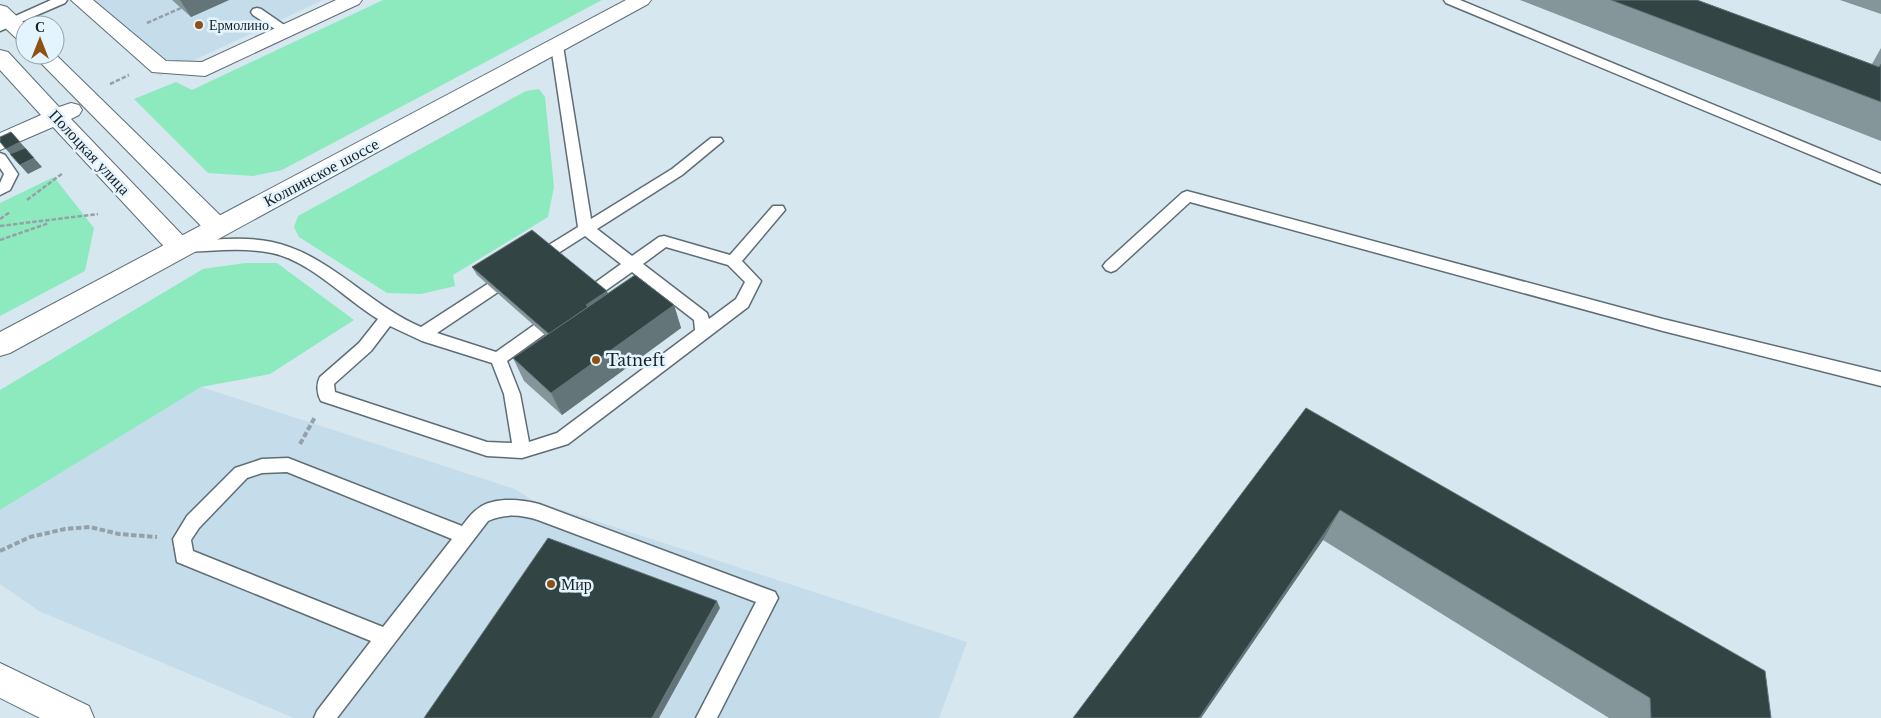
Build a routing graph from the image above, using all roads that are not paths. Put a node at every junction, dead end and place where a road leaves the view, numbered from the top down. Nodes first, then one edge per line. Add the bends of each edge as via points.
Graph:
1 (61, 0) edge
2 (81, 0) edge
3 (352, 0) edge
4 (641, 0) edge
5 (1450, 0) edge
6 (258, 12) dead end
7 (9, 24) edge
8 (287, 31) junction
9 (558, 46) junction
10 (0, 57) edge
11 (54, 65) edge
12 (90, 101) junction
13 (56, 117) junction
14 (716, 141) dead end
15 (0, 142) edge
16 (0, 158) edge
17 (1881, 179) edge
18 (0, 190) edge
19 (778, 210) dead end
20 (217, 227) junction
21 (585, 228) junction
22 (180, 247) junction
23 (733, 260) junction
24 (634, 264) junction
25 (1110, 266) dead end
26 (388, 318) junction
27 (703, 331) junction
28 (423, 334) junction
29 (0, 345) edge
30 (498, 359) junction
31 (1881, 379) edge
32 (522, 451) junction
33 (466, 536) junction
34 (386, 638) junction
35 (0, 680) edge
36 (77, 718) edge
37 (324, 718) edge
38 (706, 718) edge

1 - 7 lane
2 - 8 street via 160,67 205,69
3 - 8 street
4 - 9 street, Колпинское шоссе
5 - 17 lane
6 - 8 lane
9 - 20 street, Колпинское шоссе
9 - 21 lane
10 - 13 street, Полоцкая улица
11 - 12 street
12 - 13 street
12 - 20 street
13 - 15 street
13 - 22 street, Полоцкая улица
14 - 21 lane via 677,172
16 - 18 lane via 11,174
19 - 23 lane
20 - 22 street, Колпинское шоссе
21 - 24 lane
21 - 28 lane
22 - 26 lane via 241,244 280,250 302,258
22 - 29 street, Колпинское шоссе
23 - 24 lane via 664,242
23 - 27 lane via 753,281 742,303
24 - 27 lane via 701,317
24 - 30 lane
25 - 31 lane via 1187,196 1653,322
26 - 28 lane
26 - 32 lane via 365,347 326,382 326,396 487,449
27 - 32 lane via 562,439
28 - 30 lane
30 - 32 lane via 512,394
33 - 34 lane
33 - 34 lane via 288,465 262,466 241,474 193,522 182,539 184,556
33 - 38 lane via 482,515 518,506 768,598
34 - 37 lane
35 - 36 street

